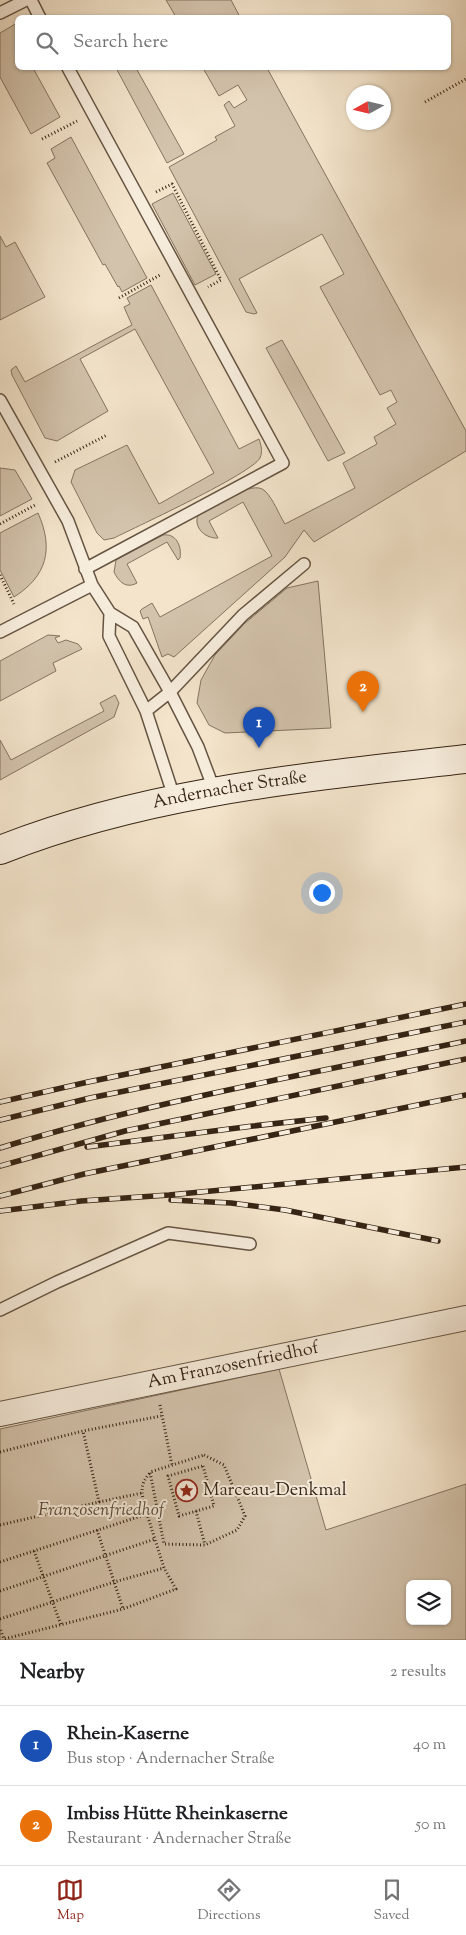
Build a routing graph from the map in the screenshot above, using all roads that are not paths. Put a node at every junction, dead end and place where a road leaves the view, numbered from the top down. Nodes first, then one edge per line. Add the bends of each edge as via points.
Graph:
1 (26, 0) edge
2 (31, 0) edge
3 (0, 13) edge
4 (38, 15) edge
5 (69, 70) edge
6 (0, 400) edge
7 (304, 564) dead end
8 (85, 569) junction
9 (92, 585) junction
10 (110, 613) junction
11 (0, 632) edge
12 (170, 692) junction
13 (146, 711) junction
14 (466, 759) edge
15 (214, 792) junction
16 (175, 800) junction
17 (0, 850) edge
18 (250, 1244) dead end
19 (0, 1310) edge
20 (466, 1318) edge
21 (0, 1414) edge

1 - 3 lane
2 - 4 lane
5 - 8 lane via 283,463
6 - 8 lane via 68,521
7 - 12 lane via 243,615
8 - 9 lane
9 - 10 lane
9 - 11 lane
10 - 12 lane via 133,627
10 - 13 lane via 109,636
12 - 13 lane
12 - 15 lane via 198,747
13 - 16 lane
14 - 15 street, Andernacher Straße
15 - 16 street, Andernacher Straße
16 - 17 street, Andernacher Straße via 121,810 43,832
18 - 19 lane via 168,1233
20 - 21 street, Am Franzosenfriedhof

